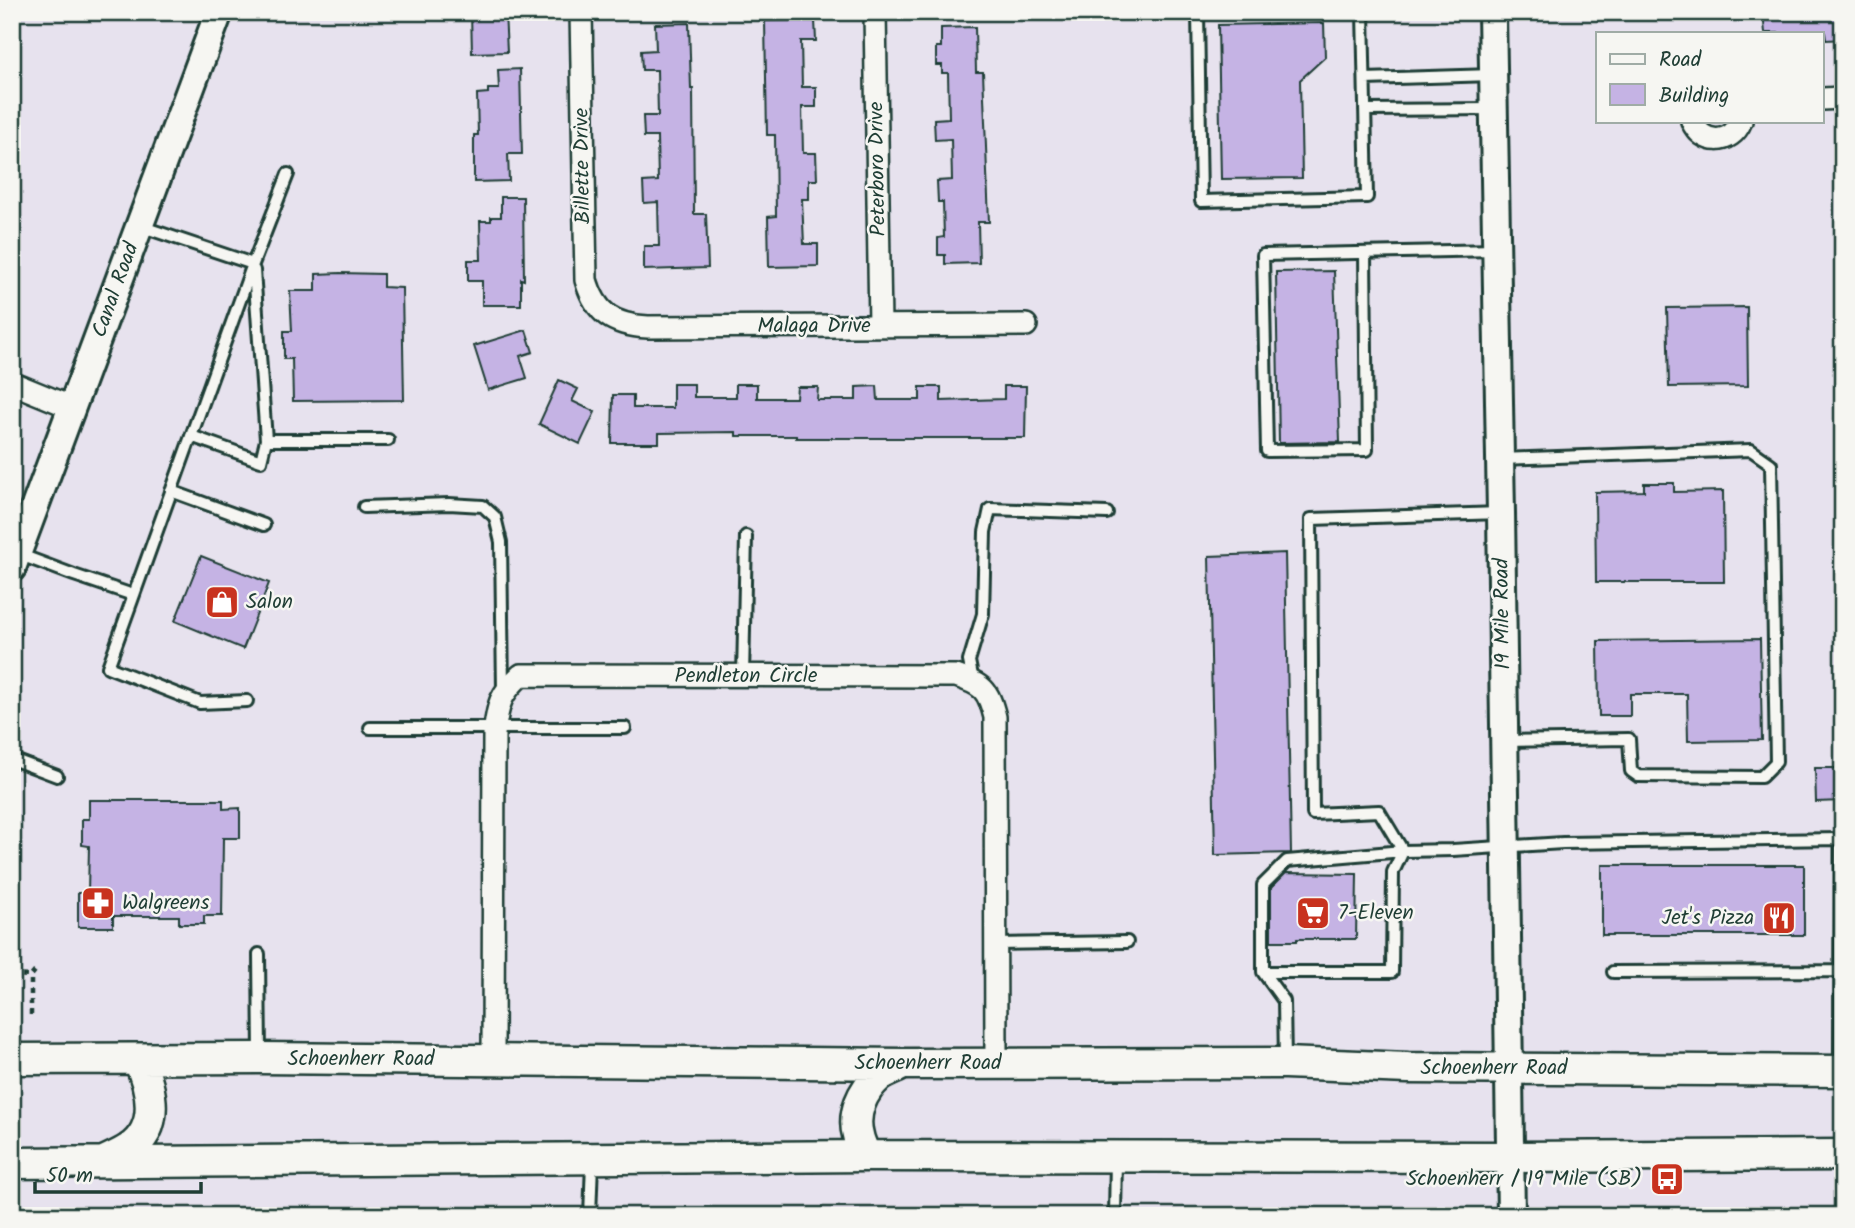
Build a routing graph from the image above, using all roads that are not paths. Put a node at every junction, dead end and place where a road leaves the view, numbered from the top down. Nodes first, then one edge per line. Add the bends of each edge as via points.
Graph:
1 (219, 12) edge
2 (581, 12) edge
3 (875, 12) edge
4 (1198, 12) edge
5 (1363, 12) edge
6 (1492, 12) edge
7 (1493, 75) junction
8 (1365, 79) junction
9 (1843, 98) edge
10 (1824, 99) edge
11 (1494, 109) junction
12 (1365, 110) junction
13 (1692, 122) edge
14 (1742, 122) edge
15 (288, 174) dead end
16 (140, 226) junction
17 (1496, 250) junction
18 (1364, 253) junction
19 (253, 264) junction
20 (605, 313) joint
21 (1026, 325) dead end
22 (880, 326) junction
23 (12, 383) edge
24 (73, 408) junction
25 (191, 436) junction
26 (266, 440) junction
27 (388, 440) dead end
28 (1500, 459) junction
29 (171, 491) junction
30 (364, 507) dead end
31 (1107, 513) dead end
32 (1502, 513) junction
33 (264, 525) dead end
34 (746, 536) dead end
35 (15, 561) edge
36 (133, 595) junction
37 (743, 676) junction
38 (973, 681) junction
39 (503, 695) junction
40 (247, 701) dead end
41 (495, 727) junction
42 (625, 727) dead end
43 (370, 728) dead end
44 (1504, 741) junction
45 (12, 759) edge
46 (57, 776) dead end
47 (1842, 839) edge
48 (1506, 846) junction
49 (1403, 851) junction
50 (1127, 942) dead end
51 (997, 944) junction
52 (260, 954) dead end
53 (1841, 971) junction
54 (1263, 972) junction
55 (1613, 972) dead end
56 (260, 1058) junction
57 (12, 1059) edge
58 (138, 1059) junction
59 (493, 1060) junction
60 (1285, 1063) junction
61 (903, 1064) junction
62 (996, 1064) junction
63 (1509, 1068) junction
64 (1842, 1071) edge
65 (1843, 1155) edge
66 (866, 1156) junction
67 (1116, 1156) junction
68 (1510, 1157) junction
69 (592, 1159) junction
70 (104, 1162) junction
71 (12, 1163) edge
72 (590, 1216) edge
73 (1115, 1216) edge
74 (1511, 1216) edge

1 - 16 street, Canal Road
2 - 20 street, Billette Drive via 584,266 590,295
3 - 22 street, Peterboro Drive
4 - 12 lane via 1201,201 1367,197
5 - 8 lane
6 - 7 street, 19 Mile Road
7 - 8 lane
7 - 11 street, 19 Mile Road
8 - 12 lane
9 - 10 street
11 - 12 lane
11 - 17 street, 19 Mile Road
13 - 14 street via 1710,139 1728,137
15 - 19 lane
16 - 19 lane
16 - 24 street, Canal Road
17 - 18 lane
17 - 28 street, 19 Mile Road
18 - 18 lane via 1263,255 1267,451 1367,450
19 - 25 lane
19 - 26 lane
20 - 22 street, Malaga Drive via 634,326
21 - 22 street, Malaga Drive
23 - 24 street
24 - 35 street, Canal Road
25 - 26 lane via 261,461
25 - 29 lane
26 - 27 lane
28 - 32 street, 19 Mile Road
28 - 44 lane via 1751,450 1771,464 1776,762 1761,777 1638,776 1631,771 1629,739
29 - 33 lane
29 - 36 lane
30 - 39 lane via 483,506 495,517 501,542
31 - 38 lane via 989,509 983,614 969,661
32 - 44 street, 19 Mile Road
32 - 49 lane via 1311,519 1313,814 1379,811
34 - 37 lane
35 - 36 lane
36 - 40 lane via 108,667 200,703
37 - 38 street, Pendleton Circle via 956,676
37 - 39 street, Pendleton Circle via 521,675
38 - 51 street via 990,698 995,717
39 - 41 street
41 - 42 lane
41 - 43 lane
41 - 59 street
44 - 48 street, 19 Mile Road
45 - 46 lane
47 - 48 lane
47 - 53 lane
48 - 49 lane
48 - 63 street, 19 Mile Road
49 - 54 lane via 1287,861 1263,885
49 - 54 lane via 1393,872 1392,972
50 - 51 lane
51 - 62 street
52 - 56 lane
53 - 55 lane
53 - 64 lane
54 - 60 lane via 1284,1001
56 - 58 main road, Schoenherr Road
56 - 59 main road, Schoenherr Road
57 - 58 main road, Schoenherr Road
58 - 70 main road via 150,1090 148,1125 141,1139
59 - 61 main road, Schoenherr Road
60 - 62 main road, Schoenherr Road
60 - 63 main road, Schoenherr Road
61 - 62 main road, Schoenherr Road
61 - 66 main road via 881,1075 859,1104 856,1121
63 - 64 main road, Schoenherr Road
63 - 68 street, 19 Mile Road
65 - 68 main road
66 - 67 main road
66 - 69 main road
67 - 68 main road
67 - 73 lane
68 - 74 street, 19 Mile Road
69 - 70 main road
69 - 72 lane
70 - 71 main road

